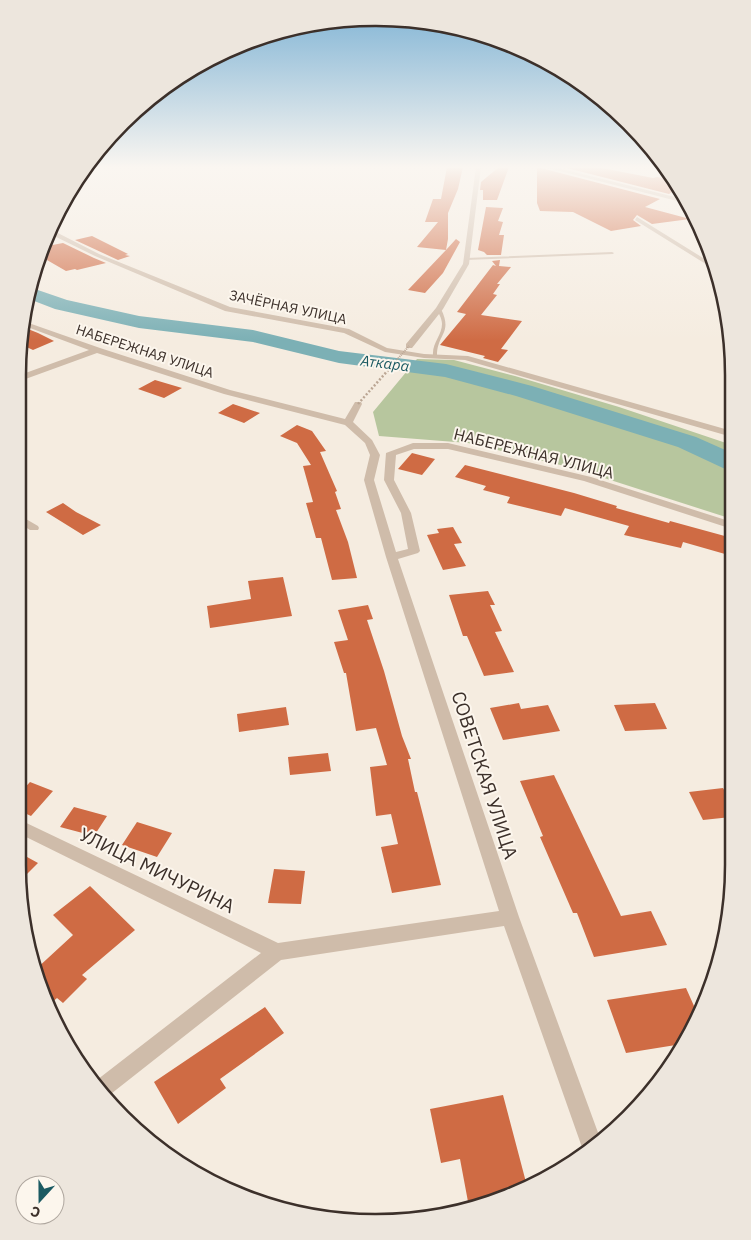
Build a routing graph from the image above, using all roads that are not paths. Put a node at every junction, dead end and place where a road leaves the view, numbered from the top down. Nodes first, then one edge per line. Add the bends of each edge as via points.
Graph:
1 (471, 225) edge
2 (646, 225) edge
3 (56, 234) edge
4 (612, 253) dead end
5 (466, 259) junction
6 (706, 263) edge
7 (439, 309) junction
8 (30, 326) edge
9 (409, 346) road end
10 (97, 350) junction
11 (435, 355) junction
12 (26, 376) edge
13 (358, 404) road end
14 (348, 423) junction
15 (725, 432) edge
16 (26, 522) edge
17 (725, 524) edge
18 (34, 528) dead end
19 (392, 557) junction
20 (26, 830) edge
21 (510, 916) junction
22 (277, 952) junction
23 (105, 1086) edge
24 (590, 1140) edge

1 - 5 street
2 - 6 street
3 - 11 street, ЗАЧЁРНАЯ УЛИЦА via 228,309 346,331 385,350
4 - 5 lane
5 - 7 street
7 - 9 street
7 - 11 lane via 444,325 434,348
8 - 10 street, НАБЕРЕЖНАЯ УЛИЦА
10 - 12 street
10 - 14 street, НАБЕРЕЖНАЯ УЛИЦА via 226,392
11 - 15 street, ЗАЧЁРНАЯ УЛИЦА via 465,358 513,370
13 - 14 street
14 - 19 street, СОВЕТСКАЯ УЛИЦА via 369,442 375,455 369,480
16 - 18 street
17 - 19 street, НАБЕРЕЖНАЯ УЛИЦА via 587,479 448,446 413,446 391,453 389,480 406,513 414,551
19 - 21 street, СОВЕТСКАЯ УЛИЦА
20 - 22 street, УЛИЦА МИЧУРИНА
21 - 22 street
21 - 24 street, СОВЕТСКАЯ УЛИЦА
22 - 23 street

